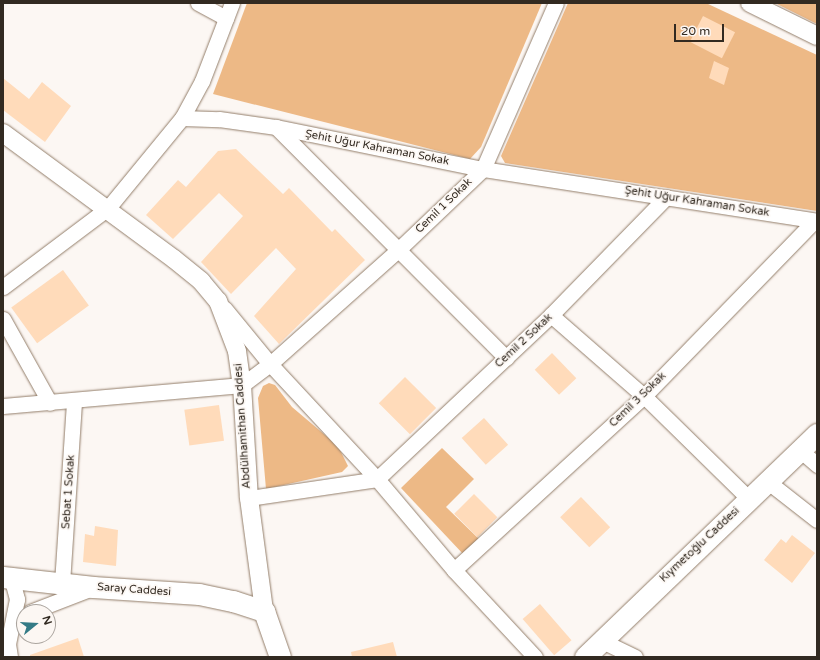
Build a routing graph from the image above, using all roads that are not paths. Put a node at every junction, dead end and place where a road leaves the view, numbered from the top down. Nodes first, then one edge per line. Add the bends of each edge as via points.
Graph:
1 (198, 3) edge
2 (232, 3) edge
3 (556, 3) edge
4 (750, 3) edge
5 (226, 18) junction
6 (817, 36) edge
7 (182, 118) junction
8 (276, 127) junction
9 (3, 133) edge
10 (482, 169) junction
11 (666, 197) junction
12 (108, 208) junction
13 (815, 221) edge
14 (398, 250) junction
15 (3, 287) edge
16 (218, 302) junction
17 (551, 315) junction
18 (3, 319) edge
19 (506, 358) junction
20 (270, 364) junction
21 (242, 385) junction
22 (644, 396) junction
23 (74, 401) junction
24 (50, 403) junction
25 (3, 406) edge
26 (817, 434) edge
27 (800, 450) junction
28 (817, 465) edge
29 (377, 479) junction
30 (767, 481) junction
31 (249, 498) junction
32 (748, 499) junction
33 (817, 520) edge
34 (454, 570) junction
35 (5, 578) edge
36 (62, 583) junction
37 (93, 588) junction
38 (51, 604) edge
39 (264, 611) junction
40 (13, 619) edge
41 (600, 640) junction
42 (10, 657) edge
43 (280, 657) edge
44 (535, 657) edge
45 (585, 657) edge
46 (635, 657) edge

1 - 5 street
2 - 5 street
3 - 10 street, Cemil 1 Sokak
4 - 6 street
5 - 7 street via 202,81
7 - 8 street, Şehit Uğur Kahraman Sokak via 219,119
7 - 12 street
8 - 10 street, Şehit Uğur Kahraman Sokak
8 - 14 street
9 - 12 street, Abdülhamithan Caddesi
10 - 11 street, Şehit Uğur Kahraman Sokak
10 - 14 street, Cemil 1 Sokak
11 - 13 street, Şehit Uğur Kahraman Sokak
11 - 17 street, Cemil 2 Sokak
12 - 15 street
12 - 16 street, Abdülhamithan Caddesi via 201,281
13 - 22 street, Cemil 3 Sokak
14 - 19 street
14 - 20 street, Cemil 1 Sokak
16 - 20 street
16 - 21 street, Abdülhamithan Caddesi via 237,351
17 - 19 street, Cemil 2 Sokak
17 - 22 street
18 - 24 street
19 - 29 street, Cemil 2 Sokak
20 - 21 street, Cemil 1 Sokak
20 - 29 street
21 - 23 street
21 - 31 street, Abdülhamithan Caddesi
22 - 32 street
22 - 34 street, Cemil 3 Sokak
23 - 24 street
23 - 36 street, Sebat 1 Sokak
24 - 25 street
26 - 27 main road, Kıymetoğlu Caddesi
27 - 28 street
27 - 30 main road, Kıymetoğlu Caddesi
29 - 31 street
29 - 34 street
30 - 32 main road, Kıymetoğlu Caddesi
30 - 33 street
31 - 39 street, Abdülhamithan Caddesi
32 - 41 main road, Kıymetoğlu Caddesi
34 - 44 street
35 - 36 main road, Saray Caddesi
35 - 40 street via 13,584 17,599
36 - 37 main road, Saray Caddesi
37 - 38 street
37 - 39 main road, Saray Caddesi via 199,594
39 - 43 main road, Abdülhamithan Caddesi
40 - 42 street via 8,644
41 - 45 main road, Kıymetoğlu Caddesi
41 - 46 street

